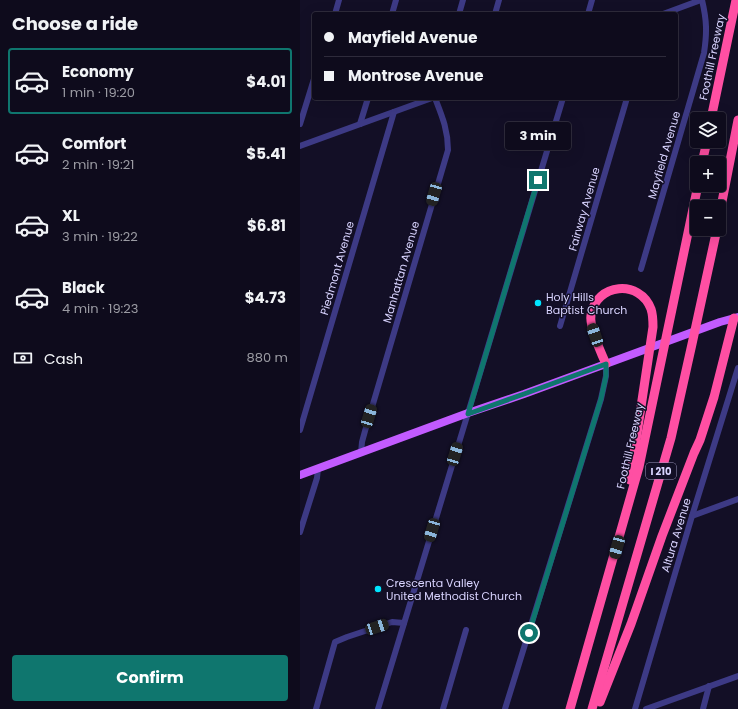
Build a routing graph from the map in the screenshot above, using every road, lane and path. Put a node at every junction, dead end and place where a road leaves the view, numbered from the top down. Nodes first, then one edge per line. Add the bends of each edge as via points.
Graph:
1 (339, 0) edge
2 (396, 0) edge
3 (463, 0) edge
4 (499, 0) edge
5 (592, 0) edge
6 (702, 0) edge
7 (736, 0) edge
8 (335, 12) edge
9 (393, 12) edge
10 (460, 12) edge
11 (496, 12) edge
12 (589, 12) edge
13 (669, 12) edge
14 (312, 85) edge
15 (367, 100) edge
16 (428, 100) edge
17 (435, 100) edge
18 (562, 100) edge
19 (627, 100) edge
20 (394, 112) junction
21 (712, 112) edge
22 (738, 120) edge
23 (300, 124) edge
24 (360, 124) junction
25 (300, 146) edge
26 (697, 192) edge
27 (722, 200) edge
28 (715, 236) edge
29 (641, 269) dead end
30 (736, 317) edge
31 (560, 326) dead end
32 (606, 364) junction
33 (738, 368) edge
34 (468, 414) junction
35 (300, 430) edge
36 (361, 453) junction
37 (318, 468) junction
38 (300, 475) edge
39 (738, 499) edge
40 (692, 516) junction
41 (625, 519) junction
42 (300, 532) edge
43 (404, 623) junction
44 (466, 630) dead end
45 (738, 676) edge
46 (710, 686) junction
47 (316, 709) edge
48 (378, 709) edge
49 (443, 709) edge
50 (505, 709) edge
51 (570, 709) edge
52 (592, 709) edge
53 (597, 709) edge
54 (635, 709) edge
55 (646, 709) edge
56 (703, 709) edge

1 - 8 street
2 - 9 street
3 - 10 street
4 - 11 street
5 - 12 street
6 - 13 street
6 - 29 street, Mayfield Avenue via 706,22 704,54
7 - 21 highway, Foothill Freeway
14 - 23 street
15 - 24 street
16 - 20 street
17 - 36 street, Manhattan Avenue via 445,126 448,150 365,431
18 - 34 street
19 - 31 street, Fairway Avenue
20 - 24 street
20 - 35 street, Piedmont Avenue
22 - 27 highway
24 - 25 street
26 - 41 highway, Foothill Freeway / I 210 via 639,467
28 - 52 highway, I 210 via 671,438
30 - 32 main road
30 - 53 highway via 700,440
32 - 34 main road
32 - 41 highway via 591,325 593,307 597,300 610,290 634,290 651,308 653,327
32 - 50 street via 601,399
33 - 40 street, Altura Avenue
34 - 36 main road
34 - 43 street
36 - 37 main road
37 - 38 main road
37 - 42 street
39 - 40 street
40 - 54 street, Altura Avenue
41 - 51 highway, Foothill Freeway / I 210
43 - 47 street via 392,622 335,642
43 - 48 street
44 - 49 street
45 - 46 street
46 - 55 street
46 - 56 street

